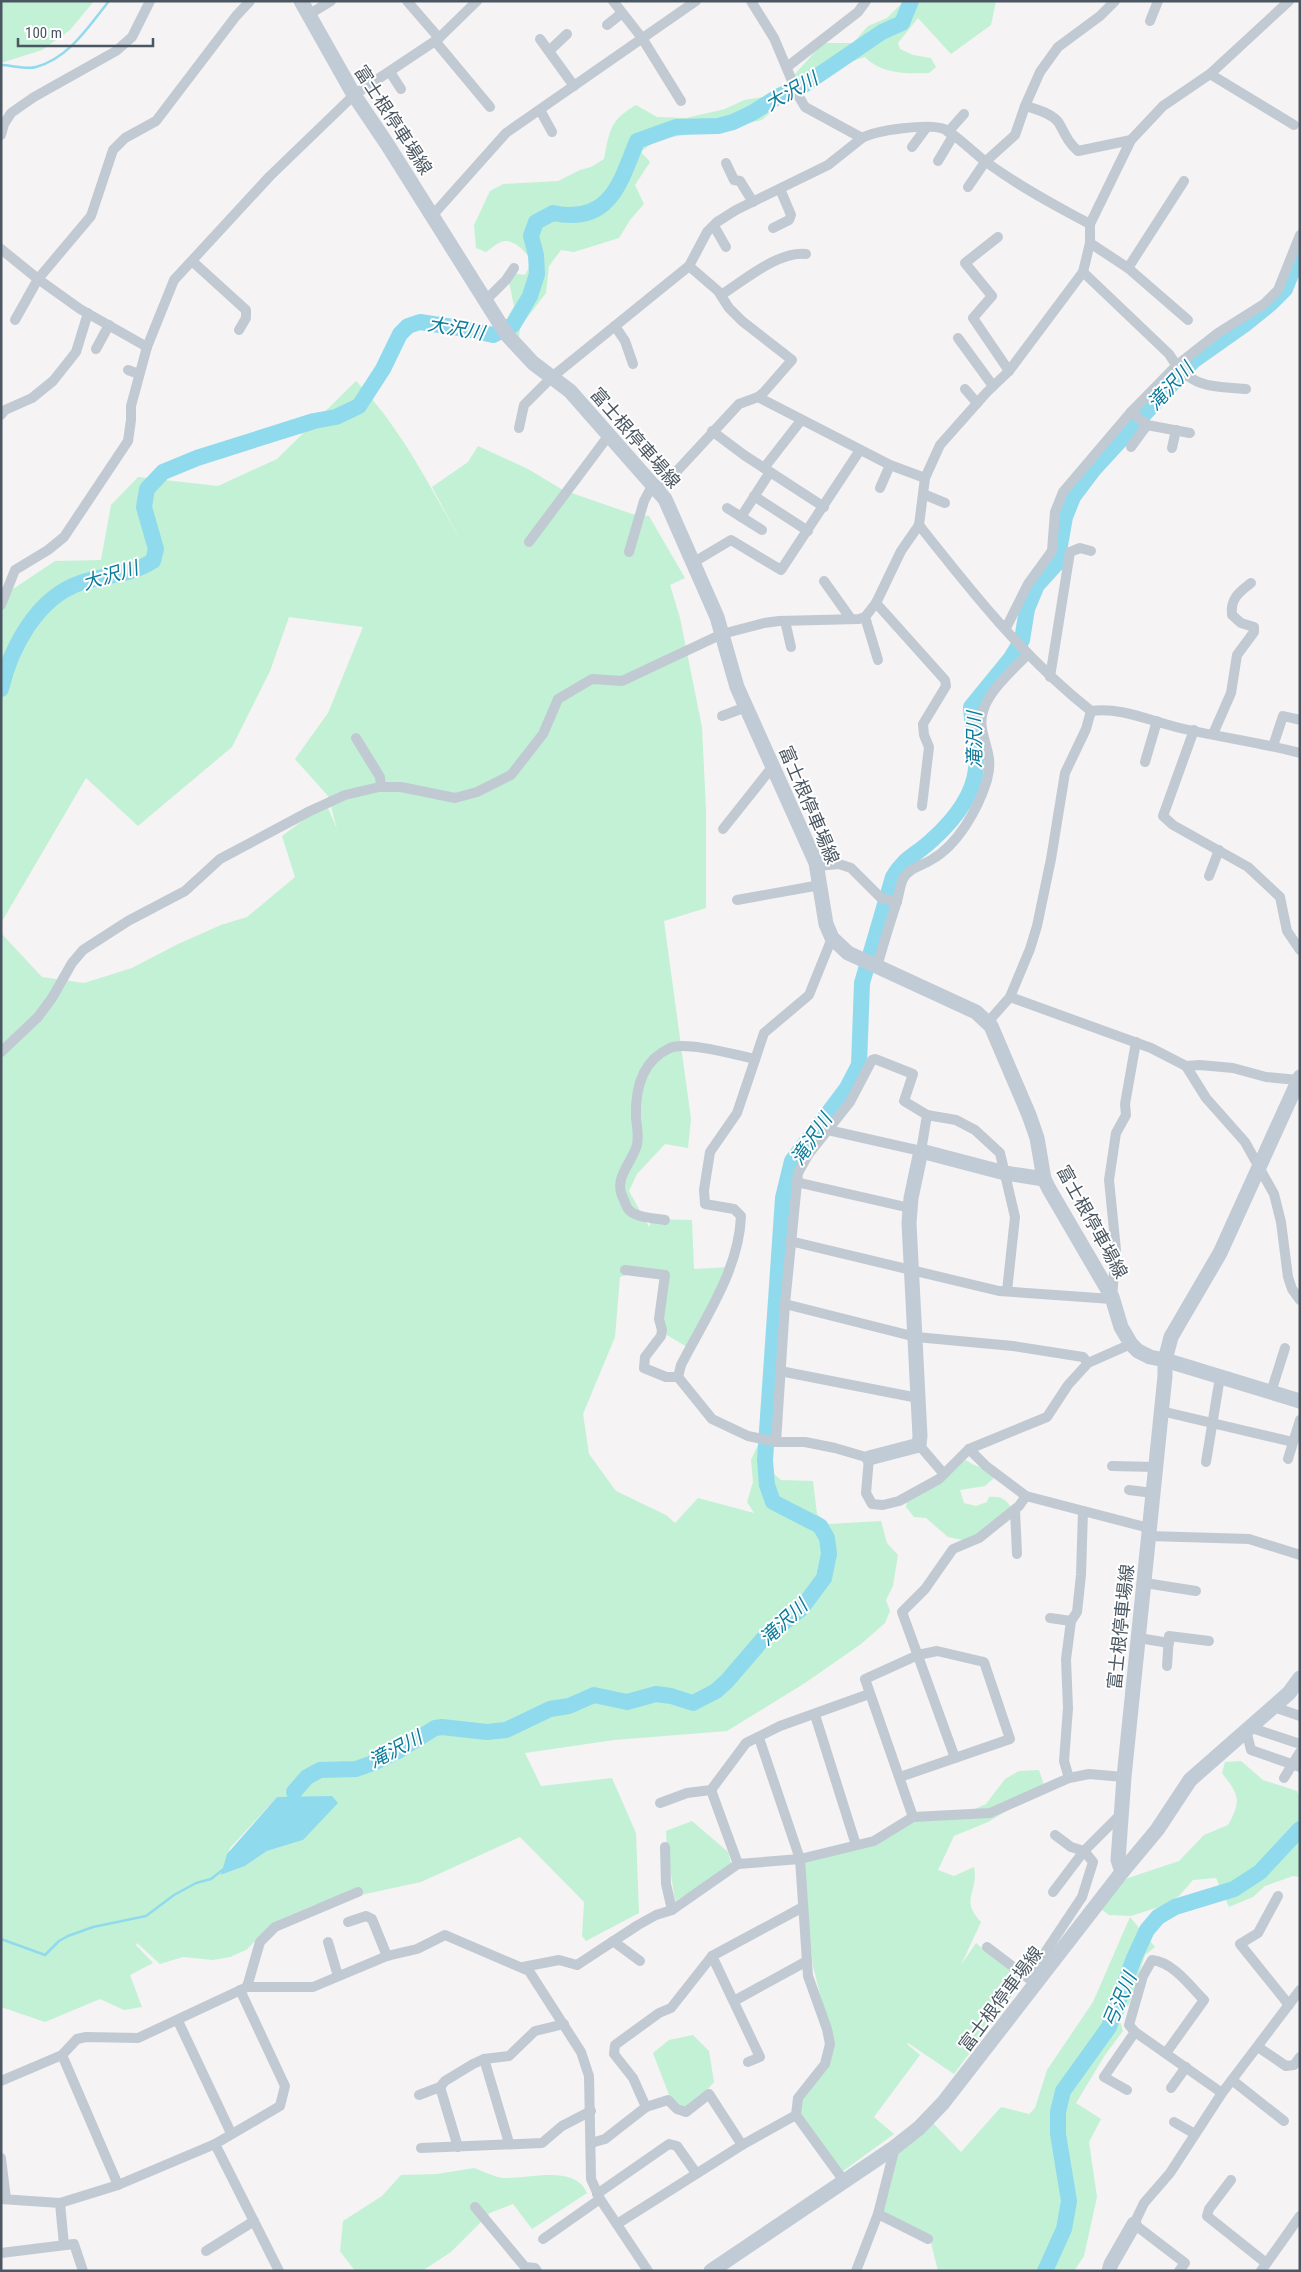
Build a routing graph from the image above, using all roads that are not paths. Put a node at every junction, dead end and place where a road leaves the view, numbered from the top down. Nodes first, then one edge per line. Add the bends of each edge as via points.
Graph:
1 (150, 1) edge
2 (250, 1) edge
3 (301, 1) edge
4 (331, 1) edge
5 (407, 1) edge
6 (477, 1) edge
7 (613, 1) edge
8 (696, 1) edge
9 (751, 1) edge
10 (866, 1) edge
11 (1115, 1) edge
12 (1158, 1) edge
13 (1289, 1) edge
14 (622, 13) junction
15 (308, 15) junction
16 (1150, 21) dead end
17 (608, 25) dead end
18 (567, 34) dead end
19 (642, 38) junction
20 (540, 39) dead end
21 (437, 40) junction
22 (549, 51) junction
23 (786, 67) junction
24 (390, 72) junction
25 (1210, 74) junction
26 (574, 86) junction
27 (400, 89) dead end
28 (354, 96) junction
29 (682, 102) dead end
30 (1025, 106) junction
31 (490, 107) dead end
32 (540, 110) junction
33 (964, 114) dead end
34 (1294, 125) dead end
35 (926, 128) junction
36 (552, 132) dead end
37 (950, 134) junction
38 (1, 135) edge
39 (862, 138) junction
40 (1131, 140) junction
41 (912, 147) dead end
42 (938, 161) dead end
43 (985, 162) junction
44 (726, 163) dead end
45 (1184, 181) dead end
46 (968, 187) dead end
47 (780, 189) junction
48 (753, 202) junction
49 (432, 216) junction
50 (1090, 224) junction
51 (714, 226) junction
52 (773, 228) dead end
53 (1300, 235) edge
54 (998, 237) dead end
55 (1090, 243) junction
56 (726, 247) dead end
57 (1, 249) edge
58 (806, 254) dead end
59 (192, 260) junction
60 (689, 266) junction
61 (514, 268) dead end
62 (1128, 268) junction
63 (1083, 272) junction
64 (38, 279) junction
65 (720, 295) junction
66 (485, 301) junction
67 (88, 313) junction
68 (15, 320) dead end
69 (1188, 320) dead end
70 (109, 325) junction
71 (615, 326) junction
72 (239, 330) dead end
73 (958, 338) dead end
74 (147, 346) junction
75 (96, 349) dead end
76 (633, 364) dead end
77 (1176, 366) junction
78 (128, 370) dead end
79 (1009, 371) junction
80 (139, 374) junction
81 (552, 377) junction
82 (994, 386) junction
83 (965, 389) dead end
84 (1246, 389) dead end
85 (758, 397) junction
86 (977, 403) junction
87 (1131, 412) junction
88 (1, 416) edge
89 (799, 423) dead end
90 (1147, 425) junction
91 (519, 428) dead end
92 (1176, 430) junction
93 (712, 431) junction
94 (1190, 432) dead end
95 (609, 434) junction
96 (1131, 447) dead end
97 (1172, 448) dead end
98 (860, 450) junction
99 (890, 465) junction
100 (767, 470) junction
101 (925, 478) junction
102 (655, 486) junction
103 (880, 488) dead end
104 (923, 494) junction
105 (754, 496) junction
106 (944, 503) dead end
107 (824, 507) junction
108 (727, 508) dead end
109 (741, 517) junction
110 (919, 524) junction
111 (762, 530) dead end
112 (808, 531) junction
113 (529, 542) dead end
114 (1091, 550) dead end
115 (629, 552) dead end
116 (694, 562) junction
117 (824, 581) dead end
118 (1251, 583) dead end
119 (876, 602) junction
120 (2, 603) edge
121 (865, 617) junction
122 (851, 619) junction
123 (785, 621) junction
124 (1009, 632) junction
125 (722, 634) junction
126 (791, 647) dead end
127 (1026, 652) junction
128 (878, 660) dead end
129 (1050, 677) junction
130 (746, 707) junction
131 (1091, 711) junction
132 (722, 716) dead end
133 (1300, 720) edge
134 (1157, 721) junction
135 (1194, 730) junction
136 (1213, 734) junction
137 (356, 738) dead end
138 (1273, 746) junction
139 (1300, 753) edge
140 (1146, 762) dead end
141 (773, 766) junction
142 (381, 787) junction
143 (922, 806) dead end
144 (724, 829) dead end
145 (1219, 850) junction
146 (817, 866) junction
147 (1209, 876) dead end
148 (820, 885) junction
149 (738, 900) dead end
150 (897, 902) junction
151 (832, 938) junction
152 (1300, 950) edge
153 (877, 967) junction
154 (1010, 997) junction
155 (988, 1022) junction
156 (1136, 1042) junction
157 (1, 1052) edge
158 (755, 1059) junction
159 (1186, 1066) junction
160 (1299, 1079) edge
161 (927, 1115) junction
162 (828, 1130) junction
163 (921, 1151) junction
164 (1260, 1167) junction
165 (1005, 1173) junction
166 (1044, 1178) junction
167 (796, 1182) junction
168 (910, 1208) junction
169 (665, 1220) dead end
170 (790, 1241) junction
171 (910, 1268) junction
172 (625, 1270) dead end
173 (1007, 1291) junction
174 (1112, 1298) junction
175 (1300, 1300) edge
176 (784, 1304) junction
177 (916, 1337) junction
178 (1131, 1344) junction
179 (1285, 1348) dead end
180 (1165, 1360) junction
181 (1088, 1363) junction
182 (780, 1371) junction
183 (678, 1377) junction
184 (1220, 1378) junction
185 (1271, 1392) junction
186 (918, 1398) junction
187 (1300, 1401) edge
188 (1161, 1411) junction
189 (1300, 1420) edge
190 (1212, 1424) junction
191 (773, 1442) junction
192 (1294, 1442) junction
193 (919, 1446) junction
194 (969, 1450) junction
195 (869, 1458) junction
196 (1288, 1459) dead end
197 (1206, 1462) dead end
198 (1112, 1466) dead end
199 (1156, 1466) junction
200 (944, 1474) junction
201 (1129, 1490) dead end
202 (1153, 1493) junction
203 (1026, 1496) junction
204 (1015, 1510) junction
205 (1083, 1511) junction
206 (1149, 1532) junction
207 (1017, 1554) dead end
208 (1300, 1555) edge
209 (1144, 1583) junction
210 (1196, 1591) dead end
211 (1050, 1618) dead end
212 (1070, 1621) junction
213 (1139, 1638) junction
214 (1209, 1641) dead end
215 (1169, 1643) junction
216 (918, 1655) junction
217 (1167, 1666) dead end
218 (1300, 1678) edge
219 (1294, 1692) edge
220 (869, 1694) junction
221 (1271, 1706) junction
222 (815, 1715) junction
223 (1300, 1716) edge
224 (1248, 1728) junction
225 (759, 1738) junction
226 (1300, 1744) edge
227 (1300, 1752) edge
228 (955, 1758) junction
229 (1297, 1766) edge
230 (900, 1777) junction
231 (1124, 1777) junction
232 (1070, 1778) junction
233 (1284, 1778) dead end
234 (711, 1790) junction
235 (660, 1803) dead end
236 (1122, 1813) junction
237 (913, 1817) junction
238 (1055, 1835) dead end
239 (856, 1845) junction
240 (665, 1847) dead end
241 (1084, 1852) junction
242 (800, 1859) junction
243 (738, 1864) junction
244 (1122, 1872) junction
245 (358, 1892) dead end
246 (1053, 1892) dead end
247 (1278, 1896) dead end
248 (803, 1907) junction
249 (672, 1910) junction
250 (348, 1922) dead end
251 (613, 1941) junction
252 (328, 1942) dead end
253 (988, 1947) dead end
254 (387, 1956) junction
255 (712, 1956) junction
256 (640, 1961) dead end
257 (807, 1961) junction
258 (523, 1967) junction
259 (338, 1976) junction
260 (244, 1989) junction
261 (1300, 1990) edge
262 (734, 2001) junction
263 (1289, 2005) junction
264 (178, 2021) junction
265 (564, 2024) junction
266 (1135, 2032) junction
267 (1258, 2047) junction
268 (1166, 2054) junction
269 (62, 2055) junction
270 (1300, 2057) edge
271 (484, 2059) junction
272 (748, 2062) dead end
273 (1186, 2067) junction
274 (1232, 2080) junction
275 (1, 2081) edge
276 (440, 2087) junction
277 (1171, 2088) dead end
278 (1127, 2090) dead end
279 (1222, 2093) junction
280 (419, 2095) dead end
281 (646, 2107) junction
282 (591, 2111) junction
283 (796, 2115) junction
284 (1284, 2121) dead end
285 (1174, 2122) dead end
286 (231, 2133) junction
287 (1196, 2134) junction
288 (509, 2143) junction
289 (591, 2143) junction
290 (215, 2144) junction
291 (742, 2145) junction
292 (458, 2147) junction
293 (895, 2147) junction
294 (421, 2148) dead end
295 (1, 2158) edge
296 (696, 2173) junction
297 (1232, 2180) dead end
298 (844, 2181) junction
299 (118, 2185) junction
300 (598, 2196) junction
301 (3, 2199) edge
302 (60, 2203) junction
303 (475, 2207) dead end
304 (878, 2214) junction
305 (1300, 2216) edge
306 (254, 2221) junction
307 (617, 2224) junction
308 (1134, 2224) junction
309 (543, 2239) dead end
310 (928, 2239) dead end
311 (64, 2245) junction
312 (206, 2251) dead end
313 (1, 2253) edge
314 (1263, 2267) edge
315 (83, 2271) edge
316 (279, 2271) edge
317 (537, 2271) edge
318 (648, 2271) edge
319 (710, 2271) edge
320 (856, 2271) edge
321 (1110, 2271) edge
322 (1179, 2271) edge

1 - 38 street via 132,37 116,51 11,113
2 - 64 street via 156,120 125,138 113,150 90,216
3 - 15 main road, 富士根停車場線
4 - 15 street
5 - 21 street
6 - 21 street
7 - 14 street
8 - 19 street
9 - 23 street via 774,38
10 - 23 street via 858,12
11 - 30 street via 1058,47 1040,72
12 - 16 street
13 - 25 street
14 - 17 street
14 - 19 street
15 - 28 main road, 富士根停車場線
18 - 22 street
19 - 26 street
19 - 29 street
20 - 22 street
21 - 24 street
21 - 31 street
22 - 26 street
23 - 39 street via 805,107
24 - 27 street
24 - 28 street
25 - 34 street
25 - 40 street via 1163,106
26 - 32 street
28 - 49 main road, 富士根停車場線
28 - 59 street via 270,176
30 - 40 street via 1060,123 1069,143 1078,151
30 - 43 street via 1015,135
32 - 36 street
32 - 49 street via 506,133
33 - 37 street
35 - 37 street via 944,129
35 - 39 street via 917,126
35 - 41 street
37 - 42 street
37 - 43 street
39 - 47 street via 828,166
40 - 50 street
43 - 46 street
43 - 50 street via 1033,194
44 - 48 street via 734,180 740,181
45 - 62 street
47 - 48 street
47 - 52 street via 791,215 789,220
48 - 51 street
49 - 66 main road, 富士根停車場線
50 - 55 street
51 - 56 street
51 - 60 street via 707,232
53 - 77 street via 1278,290 1264,304 1218,333
54 - 79 street via 965,263 992,296 973,318
55 - 62 street
55 - 63 street
57 - 64 street
58 - 65 street via 798,252 769,264
59 - 72 street via 246,310 246,318
59 - 74 street via 174,280
60 - 65 street
60 - 71 street
61 - 66 street
62 - 69 street
63 - 77 street via 1169,354
63 - 79 street
64 - 67 street
64 - 68 street
65 - 85 street via 742,321 792,360
66 - 81 main road, 富士根停車場線 via 507,335 533,363
67 - 70 street
67 - 88 street via 76,352 53,382 32,398 5,410
70 - 74 street
70 - 75 street
71 - 76 street via 625,341
71 - 81 street
73 - 82 street
74 - 80 street
77 - 84 street via 1192,380
77 - 87 street
78 - 80 street
79 - 82 street
80 - 120 street via 131,406 128,441 64,537 15,570
81 - 91 street via 524,405
81 - 95 main road, 富士根停車場線 via 570,391
82 - 86 street
83 - 86 street
85 - 93 street via 740,404
85 - 98 street
86 - 101 street via 940,445
87 - 90 street
87 - 124 street via 1063,492 1055,512 1052,551 1028,584
89 - 100 street
90 - 92 street
90 - 96 street
92 - 94 street
92 - 97 street
93 - 100 street
93 - 102 street via 676,472
95 - 102 main road, 富士根停車場線
95 - 113 street
98 - 99 street
98 - 107 street
99 - 101 street
99 - 103 street
100 - 105 street
100 - 107 street
101 - 104 street
102 - 115 street via 644,501
102 - 116 main road, 富士根停車場線 via 674,514
104 - 106 street
104 - 110 street
105 - 109 street
105 - 112 street
107 - 112 street
108 - 109 street
109 - 111 street
110 - 119 street via 901,551
110 - 124 street via 978,600
112 - 116 street via 782,570 731,540
114 - 129 street via 1080,548 1070,552
116 - 125 main road, 富士根停車場線
117 - 122 street
118 - 136 street via 1235,596 1232,615 1254,628 1254,632 1237,655 1231,693
119 - 121 street
119 - 143 street via 945,680 946,686 923,724 929,747
121 - 122 street
121 - 128 street
122 - 123 street
123 - 125 street
123 - 126 street
124 - 127 street
125 - 130 main road, 富士根停車場線 via 731,670
125 - 142 street via 622,681 592,679 558,699 543,734 511,775 477,792 455,798 401,787
127 - 129 street
127 - 150 street via 990,695 981,717 990,763 976,806 944,849 903,879
129 - 131 street
130 - 132 street
130 - 141 main road, 富士根停車場線
131 - 134 street via 1103,709
131 - 154 street via 1065,773 1037,926
133 - 138 street via 1283,716
134 - 135 street
134 - 140 street
135 - 136 street
135 - 145 street via 1163,816 1173,825
136 - 138 street
137 - 142 street via 380,777
138 - 139 street
141 - 144 street
141 - 146 main road, 富士根停車場線
142 - 157 street via 345,795 318,807 220,859 185,891 128,921 83,950 38,1017
145 - 147 street
145 - 152 street via 1248,867 1280,897 1288,931
146 - 148 main road, 富士根停車場線
146 - 150 street via 838,864 851,868 881,898
148 - 149 street
148 - 151 main road, 富士根停車場線 via 826,924
150 - 153 street
151 - 153 main road, 富士根停車場線 via 848,953
151 - 158 street via 809,995 764,1033
153 - 155 main road, 富士根停車場線 via 976,1012
154 - 155 street
154 - 156 street
155 - 166 main road, 富士根停車場線 via 1037,1138
156 - 159 street
156 - 174 street via 1126,1115 1116,1133 1109,1180 1116,1250
158 - 169 street via 684,1044 671,1047 657,1056 642,1076 636,1089 638,1143 619,1181 619,1192 628,1210
158 - 183 street via 737,1113 710,1152 704,1190 705,1204 734,1209 741,1216 739,1240 731,1268 681,1365
159 - 160 street via 1233,1068 1266,1077
159 - 164 street via 1206,1098 1228,1120
160 - 164 main road
161 - 162 street via 904,1101 913,1074 875,1059 850,1102
161 - 163 street
161 - 165 street via 956,1120 975,1130 1000,1153
162 - 163 street
162 - 167 street via 808,1155
163 - 165 main road
163 - 168 main road
164 - 175 street via 1274,1194 1288,1277
164 - 180 main road via 1220,1254 1171,1337
165 - 166 main road
165 - 173 street via 1015,1217
166 - 174 main road, 富士根停車場線
167 - 168 street
167 - 170 street
168 - 171 main road
170 - 171 street
170 - 176 street
171 - 173 street
171 - 177 main road
172 - 183 street via 665,1275 659,1319 661,1336 644,1357 644,1368 666,1378
173 - 174 street
174 - 178 main road, 富士根停車場線 via 1121,1327
176 - 177 street
176 - 182 street
177 - 181 street via 1013,1346 1083,1357
177 - 186 main road
178 - 180 main road, 富士根停車場線 via 1150,1357
178 - 181 street
179 - 185 street
180 - 184 main road
180 - 188 main road, 富士根停車場線
181 - 194 street via 1068,1384 1047,1417
182 - 186 street
182 - 191 street
183 - 191 street via 712,1419 748,1436
184 - 185 main road
184 - 190 street
185 - 187 main road
186 - 193 main road
188 - 190 street
188 - 199 main road, 富士根停車場線
189 - 192 street
190 - 192 street
190 - 197 street
191 - 195 street via 805,1442
192 - 196 street
193 - 195 main road
193 - 200 street
194 - 200 street
194 - 203 street
195 - 200 street via 866,1493 872,1504 899,1501
198 - 199 street
199 - 202 main road, 富士根停車場線
201 - 202 street
202 - 206 main road, 富士根停車場線
203 - 204 street
203 - 205 street
204 - 207 street
204 - 216 street via 979,1538 953,1549 925,1589 902,1612
205 - 206 street
205 - 212 street via 1077,1612
206 - 208 street via 1249,1539
206 - 209 main road, 富士根停車場線
209 - 210 street
209 - 213 main road, 富士根停車場線
211 - 212 street
212 - 232 street via 1064,1761
213 - 215 street
213 - 231 main road, 富士根停車場線
214 - 215 street via 1169,1636
215 - 217 street
216 - 220 street via 865,1679
216 - 228 street
216 - 228 street via 937,1651 984,1662 1010,1739
218 - 219 main road
219 - 221 main road
220 - 222 street
220 - 230 street
221 - 223 street
221 - 224 main road
222 - 225 street via 780,1726
222 - 239 street
224 - 226 street
224 - 229 street via 1251,1750
224 - 244 main road via 1190,1780 1157,1830
225 - 234 street via 746,1743
225 - 242 street
227 - 229 street
228 - 230 street
229 - 233 street
230 - 237 street
231 - 232 street via 1089,1774
231 - 236 main road, 富士根停車場線
232 - 237 street via 990,1813
234 - 235 street via 687,1793
234 - 243 street
236 - 241 street
236 - 244 main road, 富士根停車場線 via 1118,1860
237 - 239 street via 874,1841
238 - 241 street
239 - 242 street
240 - 249 street via 666,1884
241 - 246 street
241 - 253 street via 1093,1862 1082,1897 1028,1978
242 - 243 street
242 - 248 street
243 - 249 street
244 - 293 main road, 富士根停車場線 via 956,2088 919,2128
245 - 260 street via 275,1927 260,1942
247 - 263 street via 1258,1934 1240,1944
248 - 255 street
248 - 257 street
249 - 251 street via 656,1915
250 - 254 street via 366,1916 372,1919
251 - 256 street
251 - 258 street via 577,1965 559,1960
252 - 259 street
254 - 258 street via 417,1949 445,1935
254 - 259 street
255 - 262 street
255 - 281 street via 671,2008 615,2045 614,2054 633,2078
257 - 262 street
257 - 283 street via 808,1976 830,2044 825,2064 798,2098
258 - 265 street via 529,1971
259 - 260 street via 313,1987
260 - 264 street
260 - 286 street via 285,2086 280,2106
261 - 263 street
262 - 272 street via 760,2057
263 - 267 street
264 - 269 street via 138,2038 86,2037 77,2040
264 - 286 street
265 - 271 street via 535,2031 509,2056
265 - 282 street via 581,2052 589,2076
266 - 268 street
266 - 268 street via 1129,2025 1138,1991 1152,1960 1159,1961 1174,1969 1204,2000
266 - 278 street via 1104,2077
267 - 270 street via 1286,2066 1294,2065
267 - 274 street
268 - 273 street
269 - 275 street
269 - 299 street
271 - 276 street via 445,2080
271 - 288 street
273 - 277 street
273 - 279 street
274 - 279 street
274 - 284 street
276 - 280 street
276 - 292 street
279 - 287 street
281 - 289 street via 605,2138
281 - 291 street via 668,2100 686,2112 709,2094
282 - 288 street via 562,2126 542,2143
282 - 289 street
283 - 291 street
283 - 298 street
285 - 287 street
286 - 290 street
287 - 308 street via 1170,2173 1144,2203
288 - 292 street
289 - 300 street via 590,2170
290 - 299 street
290 - 306 street
291 - 296 street
292 - 294 street
293 - 298 main road, 富士根停車場線
293 - 304 street
295 - 301 street
296 - 300 street via 678,2146 669,2144
296 - 307 street
297 - 314 street via 1209,2209 1208,2216
298 - 319 main road, 富士根停車場線
299 - 302 street
300 - 307 street
300 - 309 street
301 - 302 street
302 - 311 street
303 - 317 street via 525,2267
304 - 310 street
304 - 320 street
305 - 314 street
306 - 312 street
306 - 316 street
307 - 318 street
308 - 321 main road
308 - 322 street via 1185,2262
311 - 313 street
311 - 315 street via 74,2244

